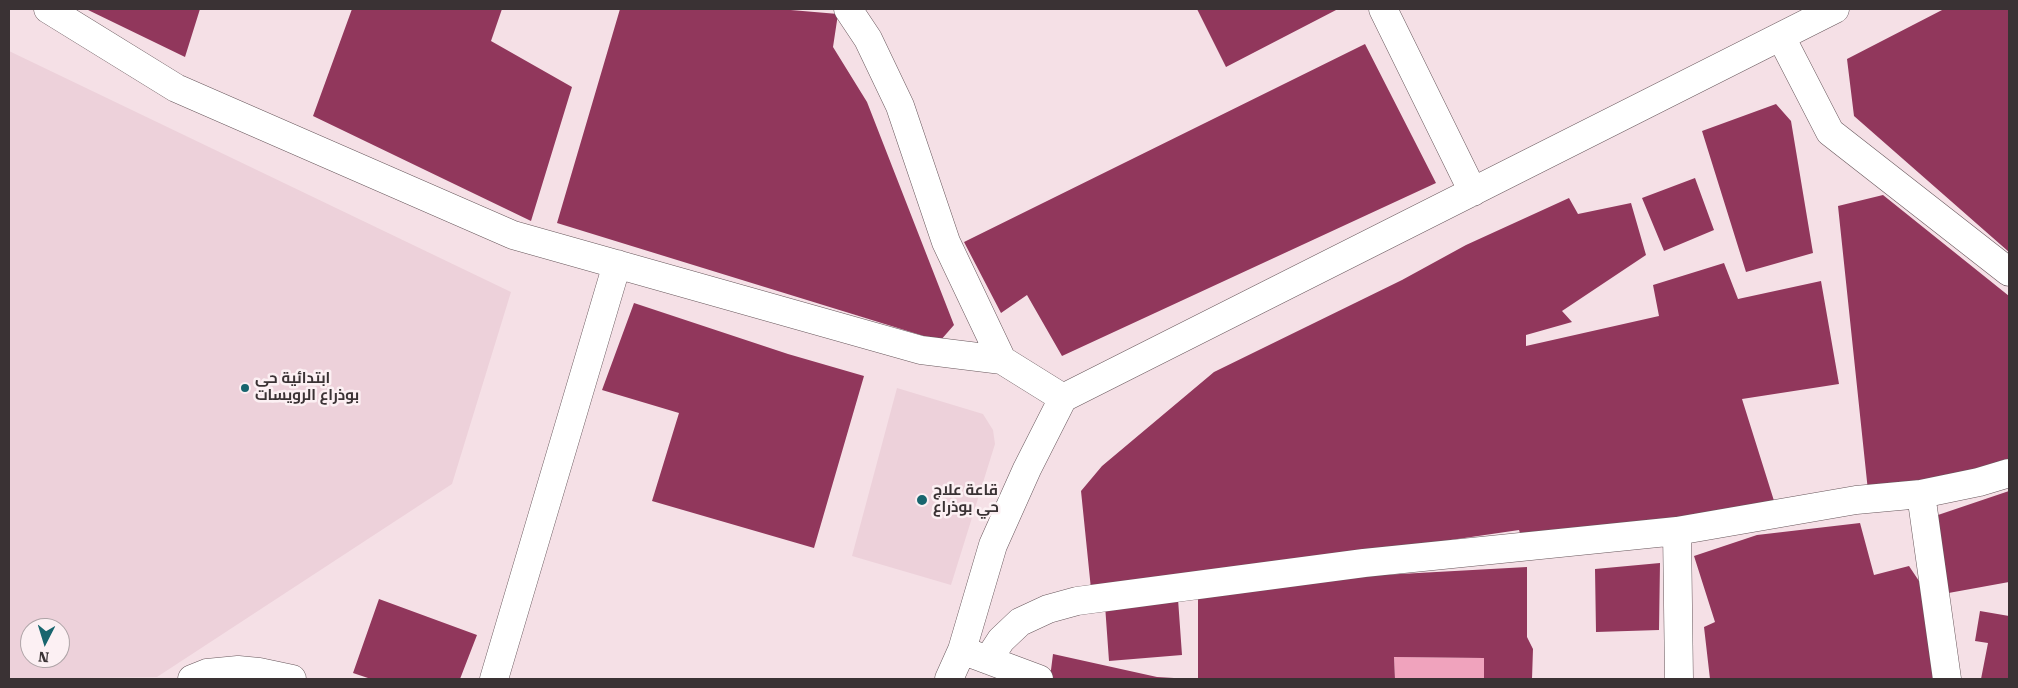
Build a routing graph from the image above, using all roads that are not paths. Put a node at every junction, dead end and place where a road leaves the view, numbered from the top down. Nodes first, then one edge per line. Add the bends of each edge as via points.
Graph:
1 (48, 9) edge
2 (848, 9) edge
3 (1383, 9) edge
4 (1835, 9) edge
5 (1782, 37) junction
6 (1473, 192) junction
7 (617, 264) junction
8 (2009, 272) edge
9 (1002, 360) junction
10 (1063, 398) junction
11 (2009, 473) edge
12 (1920, 494) junction
13 (1677, 531) junction
14 (962, 650) junction
15 (988, 660) junction
16 (192, 679) edge
17 (292, 679) edge
18 (494, 679) edge
19 (949, 679) edge
20 (1038, 679) edge
21 (1679, 679) edge
22 (1947, 679) edge

1 - 7 street via 176,88 513,235
2 - 9 street via 868,39 900,106 946,242
3 - 6 street
4 - 5 street
5 - 6 street
5 - 8 street via 1830,132
6 - 10 street
7 - 9 street via 922,350
7 - 18 street
9 - 10 street
10 - 14 street via 993,545
11 - 12 street
12 - 13 street via 1856,500
12 - 22 street
13 - 15 street via 1364,563 1077,601 1048,609 1020,622 1001,640
13 - 21 street
14 - 15 street
14 - 19 street
15 - 20 street
16 - 17 street via 230,670

